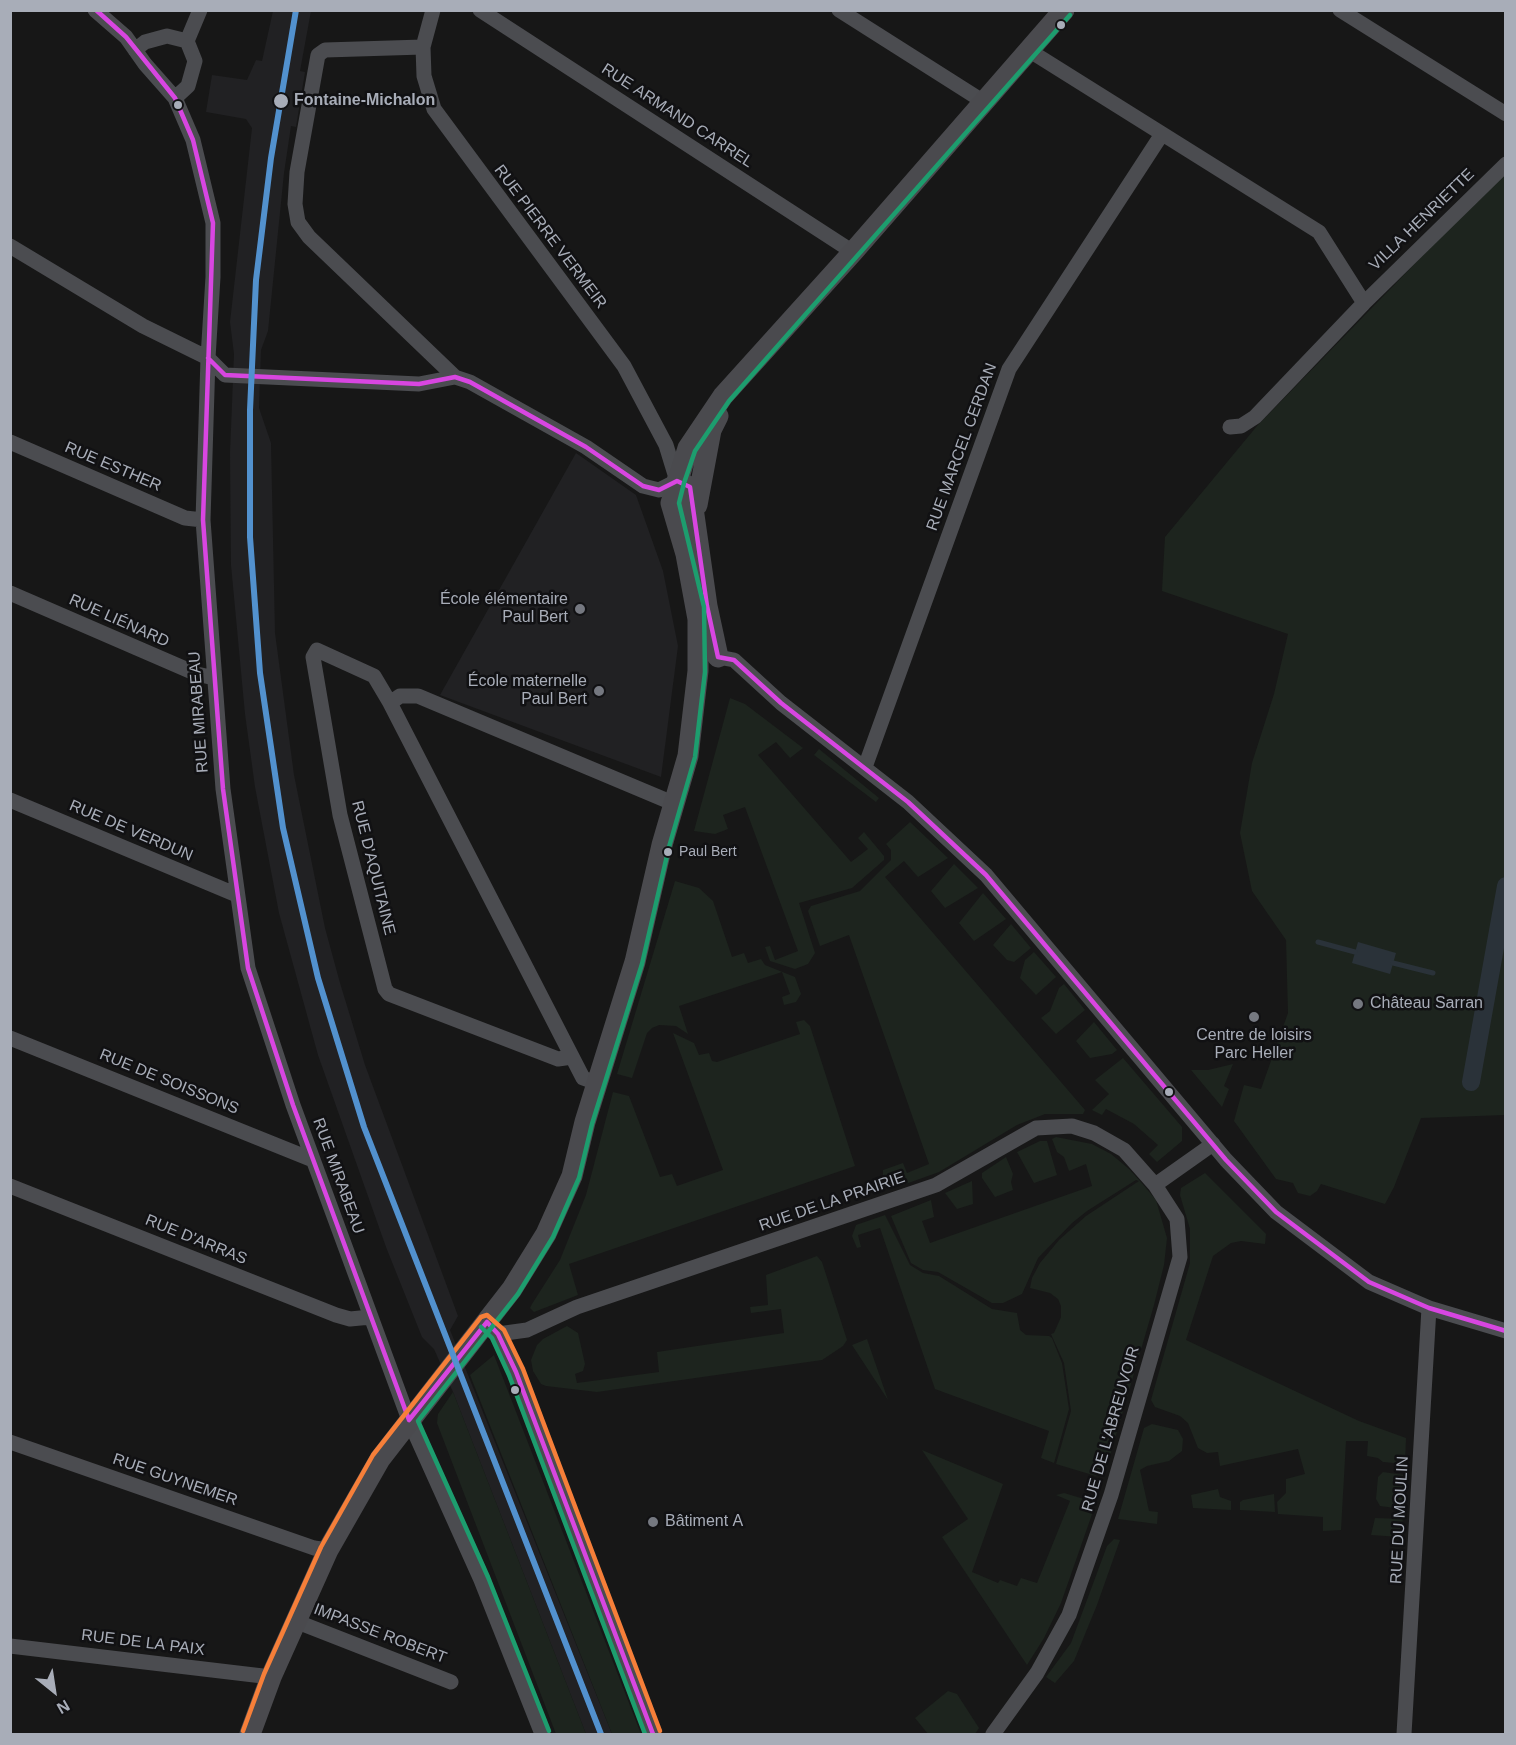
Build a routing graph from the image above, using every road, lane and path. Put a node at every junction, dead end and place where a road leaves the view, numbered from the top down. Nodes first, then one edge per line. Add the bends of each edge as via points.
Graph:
1 (94, 10) edge
2 (200, 10) edge
3 (434, 10) edge
4 (480, 10) edge
5 (839, 10) edge
6 (1065, 10) edge
7 (1340, 10) edge
8 (187, 41) junction
9 (423, 47) junction
10 (135, 50) junction
11 (1030, 51) junction
12 (175, 98) junction
13 (984, 102) junction
14 (1506, 114) edge
15 (1162, 134) junction
16 (1506, 164) edge
17 (10, 246) edge
18 (853, 252) junction
19 (1364, 303) junction
20 (207, 358) junction
21 (455, 377) junction
22 (732, 388) junction
23 (1230, 426) dead end
24 (10, 442) edge
25 (677, 481) junction
26 (697, 518) junction
27 (203, 520) junction
28 (10, 593) edge
29 (699, 593) junction
30 (718, 657) junction
31 (698, 668) junction
32 (214, 678) junction
33 (390, 703) junction
34 (688, 756) junction
35 (865, 767) junction
36 (10, 800) edge
37 (675, 804) junction
38 (237, 895) junction
39 (10, 1038) edge
40 (572, 1057) junction
41 (597, 1083) junction
42 (1213, 1144) junction
43 (313, 1160) junction
44 (1155, 1185) junction
45 (10, 1186) edge
46 (1429, 1308) junction
47 (370, 1317) junction
48 (492, 1328) junction
49 (1506, 1331) edge
50 (409, 1420) junction
51 (10, 1442) edge
52 (328, 1550) junction
53 (295, 1621) junction
54 (10, 1646) edge
55 (271, 1677) junction
56 (451, 1682) dead end
57 (250, 1734) edge
58 (542, 1734) edge
59 (652, 1734) edge
60 (993, 1734) edge
61 (1404, 1734) edge

1 - 10 street, RUE MIRABEAU via 126,37
2 - 8 street
3 - 9 street, RUE PIERRE VERMEIR
4 - 18 street, RUE ARMAND CARREL
5 - 13 street
6 - 11 main road
7 - 14 street
8 - 10 street via 166,36 145,42
8 - 12 street via 195,61 188,86
9 - 21 street via 325,50 318,55 295,204 298,222 309,237
9 - 25 street, RUE PIERRE VERMEIR via 424,76 434,109 624,366 666,445
10 - 12 street, RUE MIRABEAU
11 - 13 main road
11 - 15 street
12 - 20 street, RUE MIRABEAU via 193,140 213,223
13 - 18 main road
15 - 19 street via 1318,232
15 - 35 street, RUE MARCEL CERDAN via 1009,369
16 - 19 street, VILLA HENRIETTE
17 - 20 street via 143,326
18 - 22 main road
19 - 23 street, VILLA HENRIETTE via 1255,417 1241,426
20 - 21 street via 225,375 419,384
20 - 27 street, RUE MIRABEAU
21 - 25 street via 586,447 643,486 659,490
22 - 25 main road via 711,411 688,448
22 - 26 main road via 711,430 698,492
24 - 27 street, RUE ESTHER via 185,518
25 - 26 main road via 690,487
25 - 29 main road via 671,504
26 - 29 main road
27 - 32 street, RUE MIRABEAU
28 - 32 street, RUE LIÉNARD
29 - 30 main road
29 - 31 main road
30 - 31 main road
30 - 34 main road
30 - 35 street via 734,660 781,703
31 - 34 main road
32 - 38 street, RUE MIRABEAU
33 - 37 street via 400,696 418,696
33 - 40 street, RUE D'AQUITAINE
33 - 40 street, RUE D'AQUITAINE via 374,676 317,650 314,657 340,815 385,989 389,994 558,1059
34 - 37 main road
35 - 42 street via 986,875
36 - 38 street, RUE DE VERDUN
37 - 41 main road via 635,962
38 - 43 street, RUE MIRABEAU via 248,968
39 - 43 street, RUE DE SOISSONS
40 - 41 street, RUE D'AQUITAINE via 583,1078
41 - 48 main road via 572,1176 546,1234
42 - 44 street
42 - 46 street via 1275,1212 1345,1266 1369,1282
43 - 47 street, RUE MIRABEAU
44 - 48 street, RUE DE LA PRAIRIE via 1124,1150 1094,1133 1072,1126 1036,1128 936,1185 578,1307 527,1330
44 - 60 street, RUE DE L'ABREUVOIR via 1177,1220 1180,1257 1117,1474 1070,1615 1037,1673
45 - 47 street, RUE D'ARRAS via 336,1315 350,1319
46 - 49 street
46 - 61 street, RUE DU MOULIN
47 - 50 street, RUE MIRABEAU
48 - 50 main road
48 - 59 street via 516,1372
50 - 52 main road via 380,1459
50 - 58 street, RUE MIRABEAU via 481,1580
51 - 52 street, RUE GUYNEMER
52 - 53 main road
53 - 55 main road
53 - 56 street, IMPASSE ROBERT
54 - 55 street, RUE DE LA PAIX
55 - 57 main road

